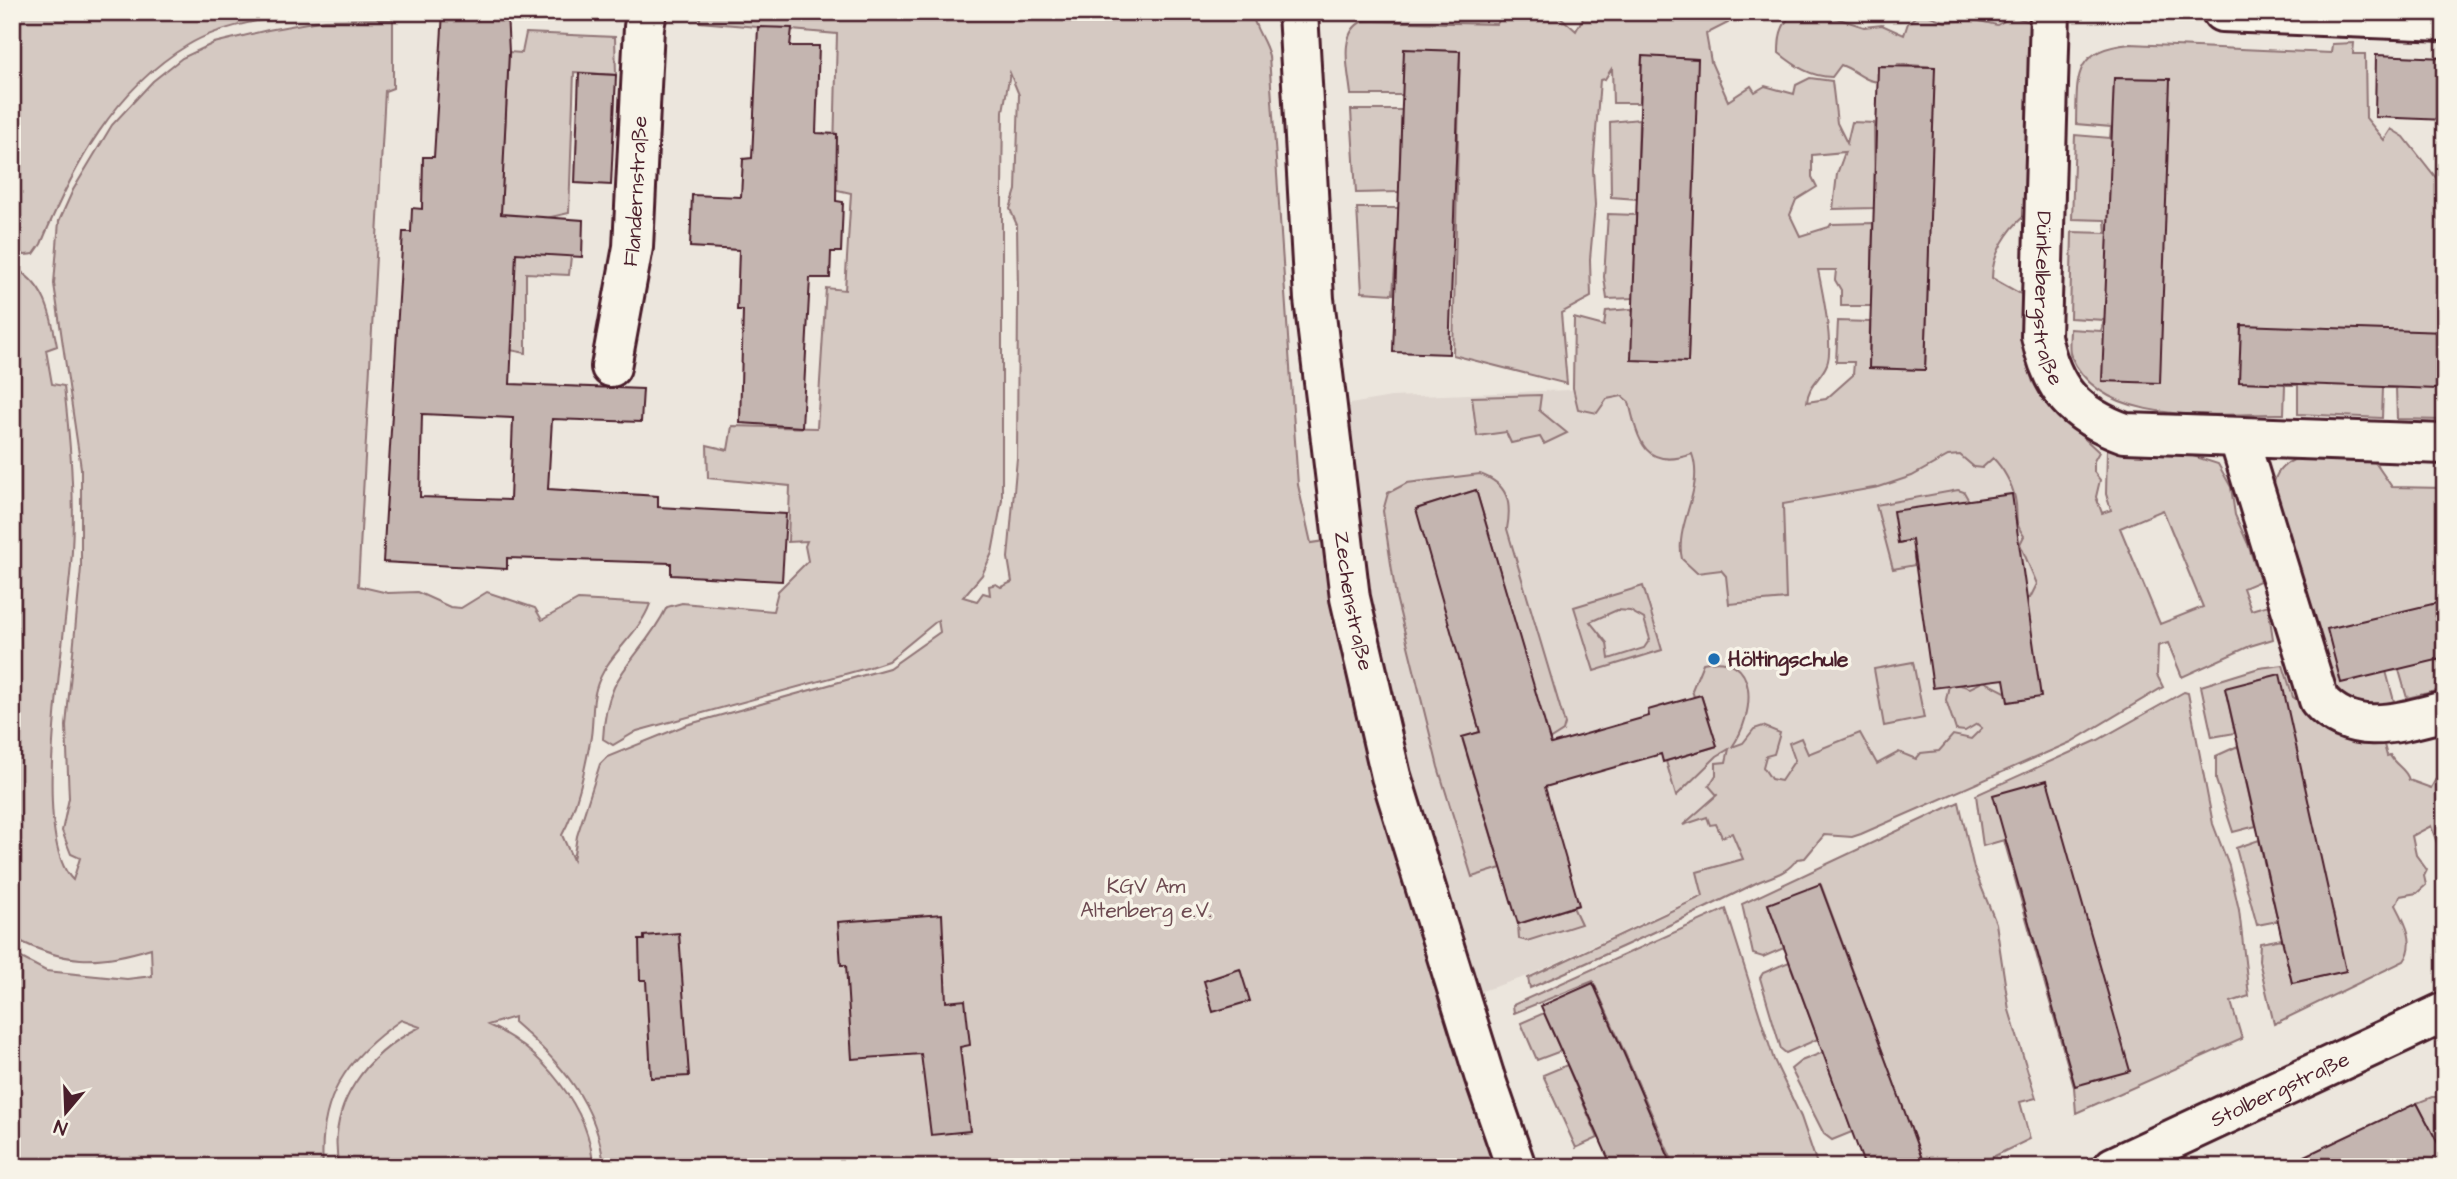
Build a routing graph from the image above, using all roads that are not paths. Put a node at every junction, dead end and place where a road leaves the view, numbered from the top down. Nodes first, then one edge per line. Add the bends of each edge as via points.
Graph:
1 (648, 12) edge
2 (1298, 12) edge
3 (2050, 12) edge
4 (2221, 12) edge
5 (2283, 13) edge
6 (2445, 20) edge
7 (611, 367) dead end
8 (2239, 439) junction
9 (2445, 444) edge
10 (2445, 711) edge
11 (2445, 1012) edge
12 (1516, 1167) edge
13 (2113, 1167) edge

1 - 7 street, Flandernstraße via 633,247
2 - 12 street, Zechenstraße via 1314,299 1350,598 1391,776
3 - 8 street, Dünkelbergstraße via 2040,306 2049,369 2079,410 2105,426 2150,436
4 - 5 street
5 - 6 street
8 - 9 street, Dünkelbergstraße
8 - 10 street via 2319,700 2337,717 2366,724 2390,724
11 - 13 street, Stolbergstraße

